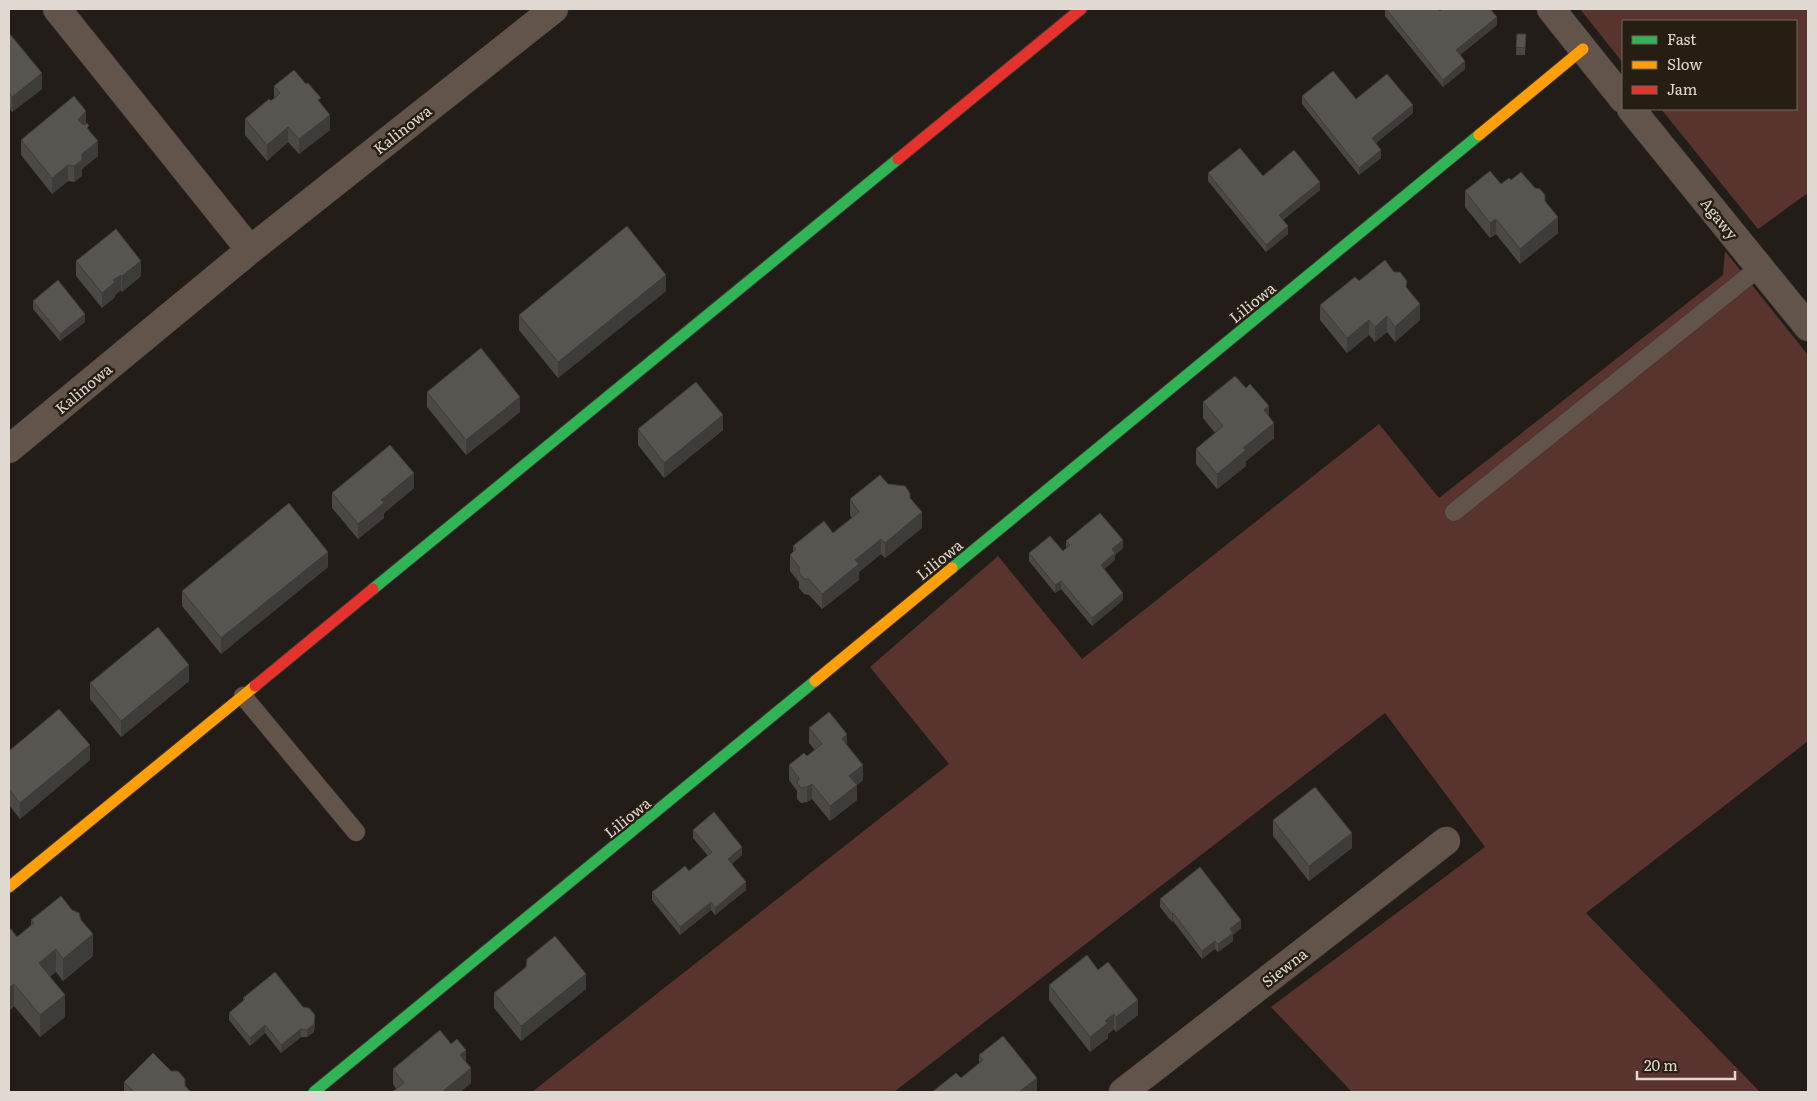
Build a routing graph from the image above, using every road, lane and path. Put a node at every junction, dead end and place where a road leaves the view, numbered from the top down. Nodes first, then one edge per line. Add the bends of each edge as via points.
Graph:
1 (57, 9) edge
2 (554, 9) edge
3 (1081, 9) edge
4 (1551, 9) edge
5 (1583, 49) junction
6 (1622, 98) edge
7 (1632, 110) edge
8 (250, 250) junction
9 (1760, 267) junction
10 (1808, 327) edge
11 (9, 449) edge
12 (1454, 512) dead end
13 (243, 696) junction
14 (356, 832) dead end
15 (1446, 841) dead end
16 (9, 887) edge
17 (314, 1092) edge
18 (1123, 1092) edge

1 - 8 street
2 - 8 street, Kalinowa
3 - 13 street
4 - 5 street
5 - 6 street
5 - 17 street, Liliowa
7 - 9 street, Agawy
8 - 11 street, Kalinowa
9 - 10 street, Agawy
9 - 12 lane
13 - 14 lane
13 - 16 street
15 - 18 street, Siewna

